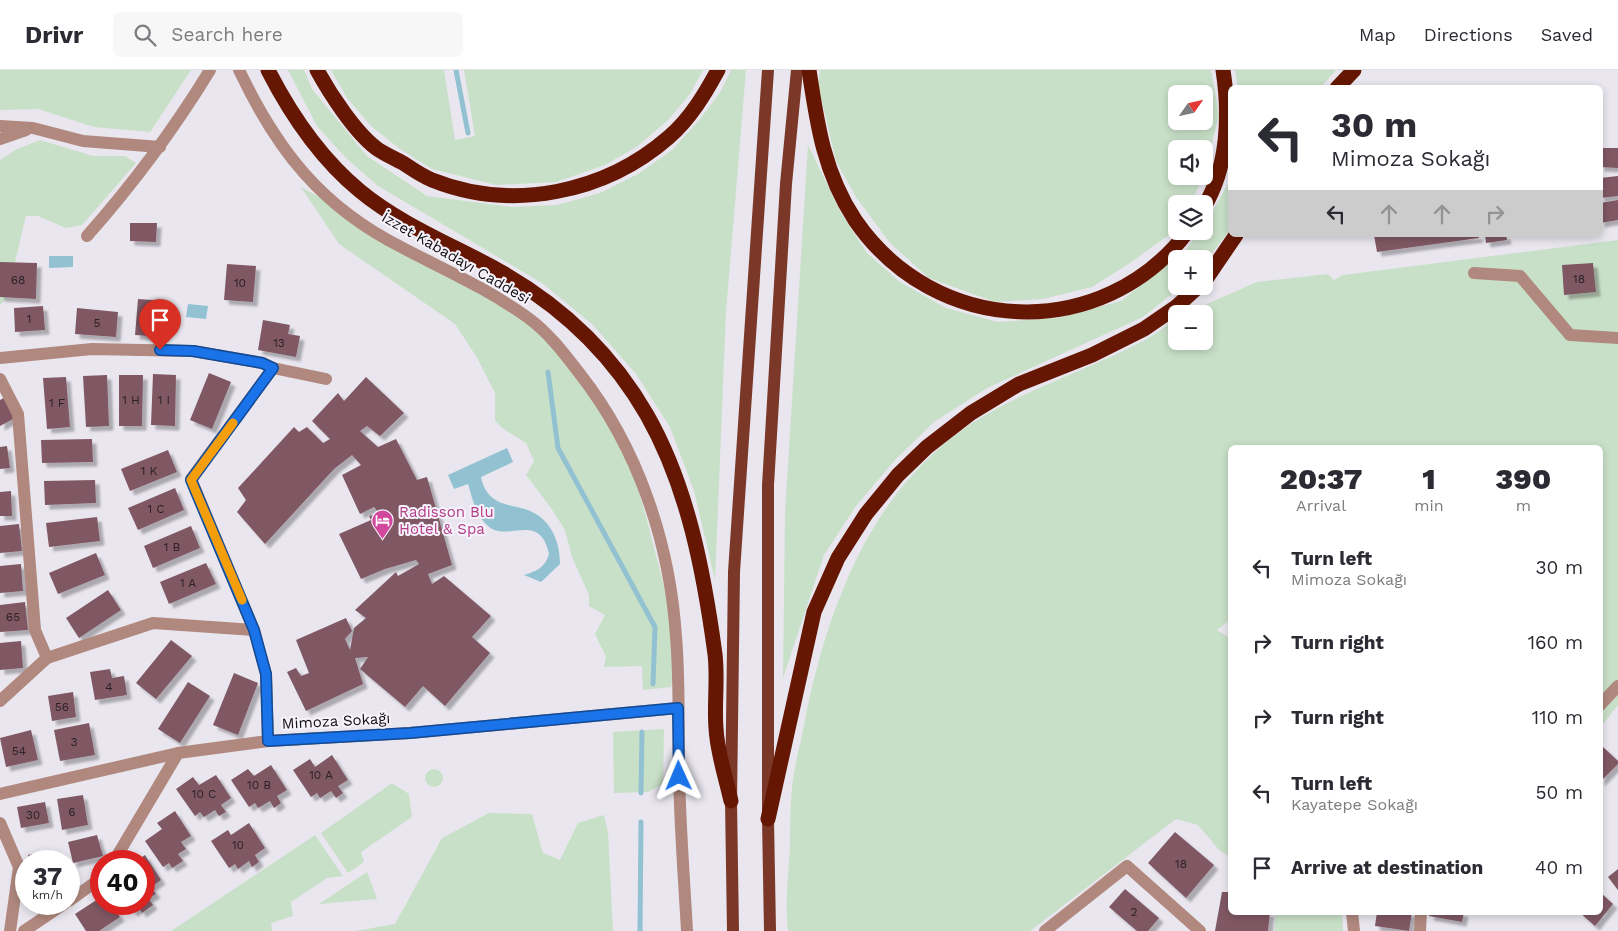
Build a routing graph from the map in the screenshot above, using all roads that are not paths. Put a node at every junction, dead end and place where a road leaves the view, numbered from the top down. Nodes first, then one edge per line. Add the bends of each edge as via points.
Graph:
1 (210, 70) edge
2 (239, 70) edge
3 (268, 70) edge
4 (317, 70) edge
5 (718, 70) edge
6 (768, 70) edge
7 (797, 70) edge
8 (809, 70) edge
9 (1223, 70) edge
10 (1354, 70) edge
11 (1340, 85) edge
12 (0, 126) edge
13 (33, 128) junction
14 (0, 139) edge
15 (160, 147) junction
16 (1209, 195) edge
17 (86, 236) dead end
18 (1235, 237) edge
19 (1180, 240) edge
20 (1213, 269) edge
21 (1474, 272) dead end
22 (1189, 295) edge
23 (1618, 338) edge
24 (0, 358) edge
25 (273, 368) junction
26 (326, 379) dead end
27 (0, 380) edge
28 (254, 630) junction
29 (47, 658) junction
30 (1618, 686) edge
31 (0, 701) edge
32 (1603, 703) edge
33 (678, 708) junction
34 (268, 741) junction
35 (178, 754) junction
36 (0, 794) edge
37 (731, 801) junction
38 (768, 819) junction
39 (0, 823) edge
40 (3, 838) edge
41 (121, 850) edge
42 (48, 915) edge
43 (1352, 915) edge
44 (1421, 915) edge
45 (10, 931) edge
46 (24, 931) edge
47 (687, 931) edge
48 (733, 931) edge
49 (770, 931) edge
50 (1044, 931) edge
51 (1200, 931) edge
52 (1354, 931) edge
53 (1420, 931) edge

1 - 15 street
2 - 33 street, İzzet Kabadayı Caddesi via 259,112 287,155 312,183 350,215 400,247 459,275 528,318 554,341 598,398 615,424 645,489 668,572 676,638
3 - 37 highway via 286,104 318,149 360,190 406,222 498,270 550,302 616,367 647,415 675,473 693,533 715,656 716,731
4 - 5 highway via 345,113 376,148 431,180 466,191 501,196 550,193 596,182 636,163 670,136 703,97
6 - 37 main road via 734,572
7 - 38 main road via 786,184 768,485
8 - 19 highway via 820,141 836,185 855,220 897,266 940,293 1007,312 1025,314 1063,308 1104,296 1138,278
9 - 16 highway via 1227,99 1223,152
10 - 11 highway
12 - 13 street
13 - 14 street
13 - 15 street via 83,141
15 - 17 street
18 - 20 highway
21 - 23 street via 1520,276 1570,335
22 - 38 highway via 1144,329 1092,355 1019,384 971,413 927,446 866,514 838,558 814,612
24 - 25 street via 92,349 193,351 262,363
25 - 26 street
25 - 28 street via 191,480
27 - 29 street via 18,414 35,630
28 - 29 street via 153,623
28 - 34 street via 266,674
29 - 31 street
30 - 32 street
33 - 34 street, Mimoza Sokağı via 410,733
33 - 47 street, İzzet Kabadayı Caddesi
34 - 35 street, Mimoza Sokağı
35 - 36 street, Mimoza Sokağı
35 - 41 street
37 - 48 main road
38 - 49 main road
39 - 40 street
40 - 45 street via 19,867
42 - 46 street
43 - 52 street
44 - 53 street
50 - 51 street via 1128,866

